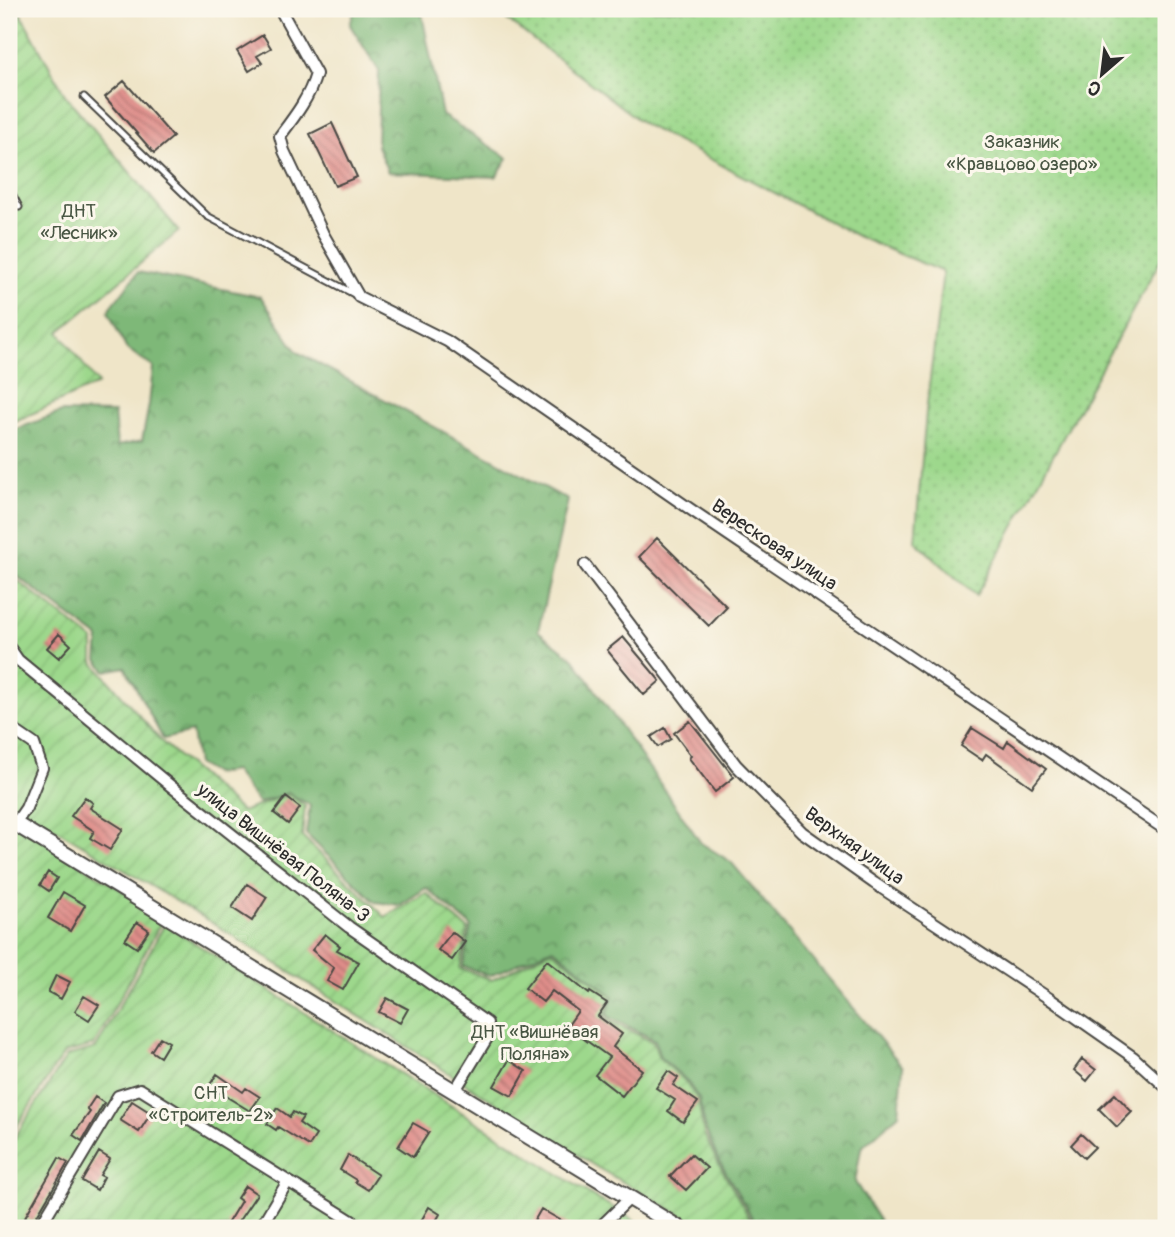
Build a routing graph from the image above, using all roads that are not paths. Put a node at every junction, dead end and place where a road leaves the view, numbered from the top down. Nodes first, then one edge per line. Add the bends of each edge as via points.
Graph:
1 (280, 9) edge
2 (84, 97) dead end
3 (9, 188) edge
4 (19, 207) dead end
5 (359, 296) junction
6 (585, 565) dead end
7 (9, 647) edge
8 (9, 727) edge
9 (12, 822) edge
10 (1166, 830) edge
11 (1166, 1087) edge
12 (454, 1092) junction
13 (288, 1181) junction
14 (629, 1199) junction
15 (39, 1228) edge
16 (260, 1228) edge
17 (363, 1228) edge
18 (599, 1228) edge
19 (679, 1228) edge

1 - 5 street via 316,74 305,102 280,136 282,144 323,234
2 - 5 lane via 207,216
3 - 4 lane
5 - 10 street, Вересковая улица via 447,341
6 - 11 street, Верхняя улица via 736,765 802,832 1133,1057
7 - 12 street, улица Вишнёвая Поляна-3 via 18,660 161,778 349,927 487,1023 487,1038
8 - 9 street via 34,744 42,768 26,808
9 - 12 main road
12 - 14 main road
13 - 15 street via 141,1089 118,1096
13 - 16 street
13 - 17 street
14 - 18 street
14 - 19 main road

